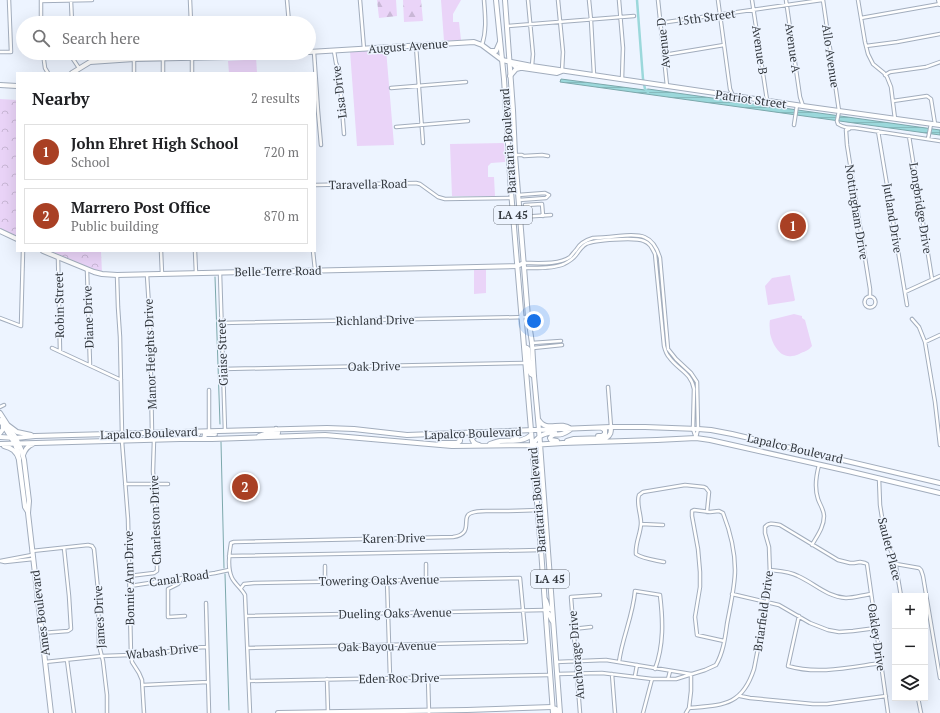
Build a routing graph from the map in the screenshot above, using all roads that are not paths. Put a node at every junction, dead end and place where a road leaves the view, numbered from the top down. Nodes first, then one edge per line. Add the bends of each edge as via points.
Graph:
1 (9, 0) edge
2 (92, 0) edge
3 (190, 0) edge
4 (287, 0) edge
5 (360, 0) edge
6 (484, 0) edge
7 (496, 0) edge
8 (505, 0) edge
9 (528, 0) edge
10 (558, 0) edge
11 (589, 0) edge
12 (619, 0) edge
13 (658, 0) edge
14 (718, 0) edge
15 (752, 0) edge
16 (786, 0) edge
17 (823, 0) edge
18 (858, 0) edge
19 (939, 0) edge
20 (41, 1) edge
21 (71, 1) edge
22 (940, 4) edge
23 (787, 5) junction
24 (754, 10) junction
25 (720, 15) junction
26 (42, 16) edge
27 (72, 16) edge
28 (191, 16) edge
29 (288, 16) edge
30 (634, 16) dead end
31 (621, 18) junction
32 (861, 18) junction
33 (591, 20) junction
34 (560, 22) junction
35 (660, 23) junction
36 (530, 25) junction
37 (508, 26) junction
38 (940, 34) edge
39 (500, 42) junction
40 (482, 45) junction
41 (724, 45) junction
42 (416, 46) junction
43 (866, 46) junction
44 (364, 49) junction
45 (334, 51) junction
46 (0, 52) edge
47 (316, 52) edge
48 (491, 52) junction
49 (664, 55) junction
50 (44, 60) edge
51 (75, 60) edge
52 (119, 60) edge
53 (134, 60) edge
54 (163, 60) edge
55 (192, 60) edge
56 (315, 60) edge
57 (502, 60) junction
58 (510, 61) junction
59 (940, 62) edge
60 (532, 66) junction
61 (79, 68) junction
62 (521, 68) junction
63 (562, 71) junction
64 (47, 72) edge
65 (73, 72) edge
66 (134, 72) edge
67 (163, 72) edge
68 (192, 72) edge
69 (315, 72) edge
70 (886, 75) junction
71 (510, 76) junction
72 (594, 76) junction
73 (622, 80) junction
74 (316, 82) edge
75 (466, 82) dead end
76 (0, 85) edge
77 (16, 86) edge
78 (419, 86) junction
79 (667, 86) junction
80 (391, 88) dead end
81 (733, 96) junction
82 (800, 97) junction
83 (767, 101) junction
84 (893, 102) junction
85 (796, 106) junction
86 (803, 106) junction
87 (838, 113) junction
88 (895, 119) junction
89 (468, 121) dead end
90 (422, 125) junction
91 (794, 125) dead end
92 (934, 125) edge
93 (396, 127) dead end
94 (849, 129) junction
95 (878, 132) junction
96 (344, 134) dead end
97 (909, 136) junction
98 (928, 137) junction
99 (940, 141) edge
100 (423, 143) dead end
101 (321, 145) dead end
102 (940, 146) edge
103 (515, 156) junction
104 (548, 156) dead end
105 (316, 184) edge
106 (511, 191) junction
107 (512, 198) junction
108 (518, 198) junction
109 (519, 206) junction
110 (551, 215) dead end
111 (543, 216) junction
112 (520, 217) junction
113 (526, 217) junction
114 (0, 231) edge
115 (16, 239) edge
116 (24, 252) edge
117 (45, 252) edge
118 (161, 252) edge
119 (195, 252) edge
120 (314, 252) edge
121 (58, 258) junction
122 (524, 263) junction
123 (517, 266) junction
124 (524, 268) junction
125 (87, 269) junction
126 (315, 271) junction
127 (196, 273) junction
128 (220, 273) junction
129 (162, 274) junction
130 (117, 275) junction
131 (147, 275) junction
132 (940, 276) edge
133 (932, 279) junction
134 (905, 292) junction
135 (870, 296) junction
136 (907, 305) dead end
137 (522, 317) junction
138 (528, 317) junction
139 (0, 318) edge
140 (912, 319) dead end
141 (221, 323) junction
142 (940, 335) edge
143 (523, 340) junction
144 (561, 341) dead end
145 (924, 342) junction
146 (532, 345) junction
147 (562, 345) dead end
148 (52, 348) dead end
149 (524, 348) junction
150 (60, 351) junction
151 (525, 363) junction
152 (90, 365) junction
153 (223, 369) junction
154 (534, 376) junction
155 (121, 380) junction
156 (608, 387) dead end
157 (527, 388) junction
158 (208, 390) dead end
159 (4, 405) dead end
160 (0, 407) edge
161 (0, 413) edge
162 (538, 417) junction
163 (1, 422) edge
164 (9, 426) junction
165 (611, 427) junction
166 (600, 428) junction
167 (276, 429) junction
168 (538, 429) junction
169 (571, 429) junction
170 (696, 429) junction
171 (235, 430) junction
172 (195, 431) junction
173 (209, 431) junction
174 (225, 431) junction
175 (515, 431) junction
176 (718, 431) junction
177 (498, 432) junction
178 (566, 432) junction
179 (0, 433) edge
180 (152, 433) junction
181 (451, 433) junction
182 (531, 433) junction
183 (101, 434) junction
184 (122, 434) junction
185 (72, 435) junction
186 (35, 436) junction
187 (540, 436) junction
188 (0, 437) edge
189 (11, 438) junction
190 (16, 438) junction
191 (252, 438) junction
192 (696, 438) junction
193 (171, 439) junction
194 (204, 439) junction
195 (584, 439) junction
196 (154, 440) junction
197 (710, 440) junction
198 (122, 441) junction
199 (510, 441) junction
200 (78, 442) junction
201 (38, 443) junction
202 (50, 443) junction
203 (563, 443) junction
204 (0, 444) edge
205 (17, 444) junction
206 (432, 444) junction
207 (540, 444) junction
208 (777, 444) junction
209 (532, 445) junction
210 (940, 445) edge
211 (480, 446) junction
212 (486, 446) junction
213 (794, 448) junction
214 (776, 454) junction
215 (825, 456) junction
216 (21, 457) junction
217 (792, 458) junction
218 (533, 459) junction
219 (819, 464) junction
220 (862, 465) junction
221 (827, 466) junction
222 (889, 471) junction
223 (860, 474) junction
224 (878, 478) junction
225 (543, 480) junction
226 (890, 481) junction
227 (939, 482) edge
228 (125, 484) junction
229 (154, 484) junction
230 (168, 484) dead end
231 (940, 491) edge
232 (537, 504) junction
233 (538, 510) junction
234 (545, 512) junction
235 (707, 512) junction
236 (546, 518) junction
237 (641, 524) junction
238 (663, 526) dead end
239 (540, 541) junction
240 (812, 545) junction
241 (64, 548) junction
242 (548, 549) junction
243 (541, 550) junction
244 (33, 555) junction
245 (229, 556) junction
246 (548, 557) junction
247 (664, 562) dead end
248 (426, 564) dead end
249 (896, 564) junction
250 (325, 566) dead end
251 (229, 570) junction
252 (770, 570) junction
253 (129, 576) junction
254 (182, 578) junction
255 (426, 579) junction
256 (387, 580) junction
257 (325, 581) junction
258 (130, 586) junction
259 (240, 588) junction
260 (901, 593) edge
261 (732, 594) junction
262 (871, 594) junction
263 (600, 595) dead end
264 (544, 597) junction
265 (767, 602) junction
266 (206, 603) dead end
267 (552, 609) junction
268 (523, 610) junction
269 (545, 610) junction
270 (388, 613) junction
271 (185, 616) dead end
272 (246, 616) junction
273 (799, 616) junction
274 (553, 622) junction
275 (591, 627) dead end
276 (876, 628) junction
277 (573, 629) junction
278 (42, 633) junction
279 (724, 641) junction
280 (207, 646) junction
281 (389, 646) junction
282 (248, 648) junction
283 (131, 655) junction
284 (102, 656) junction
285 (67, 660) junction
286 (549, 661) junction
287 (576, 661) junction
288 (45, 662) junction
289 (556, 662) junction
290 (619, 662) junction
291 (881, 663) junction
292 (637, 665) junction
293 (655, 668) junction
294 (670, 671) junction
295 (577, 673) junction
296 (557, 674) junction
297 (612, 674) junction
298 (691, 674) junction
299 (549, 675) junction
300 (635, 676) junction
301 (428, 677) junction
302 (390, 678) junction
303 (940, 678) edge
304 (327, 679) junction
305 (652, 679) junction
306 (668, 679) junction
307 (249, 681) junction
308 (208, 682) junction
309 (143, 685) junction
310 (740, 696) junction
311 (886, 696) junction
312 (918, 701) edge
313 (552, 707) junction
314 (689, 708) junction
315 (429, 712) edge
316 (51, 713) edge
317 (74, 713) edge
318 (108, 713) edge
319 (144, 713) edge
320 (209, 713) edge
321 (250, 713) edge
322 (278, 713) edge
323 (328, 713) edge
324 (553, 713) edge
325 (556, 713) edge
326 (560, 713) edge
327 (580, 713) edge
328 (615, 713) edge
329 (643, 713) edge
330 (686, 713) edge
331 (888, 713) edge
332 (920, 713) edge

1 - 46 street via 11,52
2 - 21 street
3 - 28 street
4 - 29 street
5 - 44 street
6 - 40 street via 485,33
7 - 39 main road, Barataria Boulevard / LA 45
8 - 37 main road, Barataria Boulevard / LA 45
9 - 36 street
10 - 34 street
11 - 33 street
12 - 31 street
13 - 35 street, Avenue D
14 - 25 street
15 - 24 street, Avenue B
16 - 23 street, Avenue A
17 - 23 street, 15th Street
17 - 87 street, Allo Avenue
18 - 32 street
19 - 22 main road
20 - 21 street
20 - 26 street
21 - 27 street
22 - 32 street
23 - 24 street, 15th Street
23 - 82 street, Avenue A
24 - 25 street, 15th Street
24 - 83 street, Avenue B
25 - 35 street, 15th Street
25 - 41 street
30 - 31 street
31 - 33 street
31 - 73 street
32 - 43 street
33 - 34 street
33 - 72 street
34 - 36 street
34 - 63 street
35 - 49 street, Avenue D
36 - 37 street
36 - 60 street
37 - 58 main road, Barataria Boulevard / LA 45
38 - 43 street
39 - 48 main road via 496,51
39 - 57 main road, Barataria Boulevard / LA 45
40 - 42 main road, August Avenue via 474,42
40 - 48 main road
41 - 49 street
41 - 81 street
42 - 44 main road, August Avenue
42 - 78 street
43 - 70 street via 873,64
44 - 45 main road, August Avenue
45 - 47 main road, August Avenue
45 - 96 street, Lisa Drive via 339,70
48 - 57 main road
49 - 79 street, Avenue D
50 - 64 street
51 - 61 street
52 - 61 main road via 90,62
53 - 66 street
54 - 67 street
55 - 68 street
56 - 69 street
57 - 58 main road, Patriot Street
57 - 106 main road, Barataria Boulevard / LA 45
58 - 60 main road, Patriot Street
58 - 62 main road, Patriot Street
58 - 71 main road, Barataria Boulevard / LA 45
59 - 70 street
60 - 63 main road, Patriot Street
61 - 65 main road
62 - 63 main road, Patriot Street via 557,73
62 - 71 main road
63 - 72 main road, Patriot Street
70 - 84 street via 891,86
71 - 103 main road, Barataria Boulevard / LA 45
72 - 73 main road, Patriot Street
73 - 79 main road, Patriot Street
74 - 101 street
75 - 78 street
76 - 77 main road
78 - 80 street
78 - 90 street
79 - 81 main road, Patriot Street
81 - 83 main road, Patriot Street
82 - 85 street
82 - 86 street, Avenue A
83 - 85 main road, Patriot Street
84 - 88 street
84 - 92 street via 927,96 931,99
85 - 86 main road, Patriot Street
85 - 91 street
86 - 87 main road, Patriot Street
87 - 88 main road, Patriot Street
87 - 94 street, Allo Avenue via 838,124
88 - 92 main road, Patriot Street
89 - 90 street
90 - 93 street
90 - 100 street
92 - 98 street
94 - 95 street
94 - 135 street, Nottingham Drive via 846,130 847,145
95 - 97 street
95 - 134 street, Jutland Drive
97 - 98 street
97 - 133 street, Longbridge Drive
98 - 99 street
99 - 102 street
103 - 104 street
103 - 108 main road, Barataria Boulevard / LA 45
105 - 107 street, Taravella Road via 416,183 445,199
106 - 107 main road, Barataria Boulevard / LA 45
106 - 108 main road
107 - 109 main road
107 - 123 main road, Barataria Boulevard / LA 45
108 - 108 street via 546,198 549,195 545,193
108 - 109 main road, Barataria Boulevard / LA 45
109 - 112 main road, Barataria Boulevard / LA 45
110 - 111 street
111 - 113 street
111 - 113 street via 542,204 525,205
112 - 113 street
112 - 122 main road, Barataria Boulevard / LA 45
114 - 115 main road
116 - 139 street via 21,326
117 - 121 main road, Belle Terre Road
118 - 129 street
119 - 127 street
120 - 126 street
121 - 125 main road, Belle Terre Road
121 - 150 street, Robin Street
122 - 123 main road
122 - 124 main road, Barataria Boulevard / LA 45
122 - 170 street via 566,259 580,244 593,238 636,235 650,240 657,248 660,258 668,349 697,382
123 - 124 main road
123 - 126 main road, Belle Terre Road
123 - 137 main road, Barataria Boulevard / LA 45
124 - 138 main road, Barataria Boulevard / LA 45
124 - 170 street via 563,265 572,260 585,244 592,242 632,239 643,240 649,244 656,254 663,340 669,358 693,384
125 - 130 main road, Belle Terre Road
125 - 152 street, Diane Drive
126 - 128 main road, Belle Terre Road
127 - 128 main road, Belle Terre Road
127 - 129 main road, Belle Terre Road
128 - 141 street, Giaise Street
129 - 131 main road, Belle Terre Road
130 - 131 main road, Belle Terre Road
130 - 155 street
131 - 180 street, Manor Heights Drive
132 - 133 street
133 - 134 street
134 - 136 street, Jutland Drive
135 - 135 street, Nottingham Drive via 864,302 870,307 875,301
137 - 138 street, Richland Drive
137 - 141 street, Richland Drive
137 - 143 main road, Barataria Boulevard / LA 45
138 - 146 main road, Barataria Boulevard / LA 45
140 - 145 street via 919,327
141 - 153 street, Giaise Street
142 - 145 street
143 - 146 main road
143 - 149 main road, Barataria Boulevard / LA 45
144 - 146 street
145 - 210 street
146 - 147 street
146 - 154 main road, Barataria Boulevard / LA 45
148 - 150 street
149 - 151 main road, Barataria Boulevard / LA 45
149 - 154 main road via 528,349 530,372
150 - 152 street
151 - 153 street, Oak Drive
151 - 157 main road, Barataria Boulevard / LA 45
152 - 155 street
153 - 174 street, Giaise Street
154 - 162 main road, Barataria Boulevard / LA 45
155 - 184 street
156 - 165 street
157 - 162 main road via 530,393 532,414
157 - 182 main road, Barataria Boulevard / LA 45
158 - 173 street
159 - 160 street
161 - 164 main road, Ames Boulevard
162 - 168 main road, Barataria Boulevard / LA 45
162 - 169 main road via 544,426 567,426
163 - 179 main road via 3,429
163 - 189 main road, Ames Boulevard
164 - 186 main road via 17,432
164 - 190 main road, Ames Boulevard
165 - 166 main road, Lapalco Boulevard
165 - 170 main road, Lapalco Boulevard
165 - 195 main road via 606,438
166 - 169 main road, Lapalco Boulevard
166 - 195 main road via 605,430 604,435
167 - 171 main road, Lapalco Boulevard
167 - 181 main road, Lapalco Boulevard via 347,428 407,435
167 - 191 main road via 278,433
168 - 169 main road, Lapalco Boulevard
168 - 182 main road
168 - 187 main road, Barataria Boulevard / LA 45
169 - 178 main road
170 - 176 main road, Lapalco Boulevard
170 - 192 street
171 - 174 main road, Lapalco Boulevard
171 - 194 main road via 207,434 204,435
172 - 173 main road, Lapalco Boulevard
172 - 180 main road, Lapalco Boulevard
172 - 193 main road via 198,433 196,436 179,436
173 - 174 main road, Lapalco Boulevard
175 - 177 main road, Lapalco Boulevard
175 - 182 main road, Lapalco Boulevard
175 - 199 main road via 519,434 517,438
176 - 197 main road via 710,434
176 - 208 main road, Lapalco Boulevard
177 - 181 main road, Lapalco Boulevard
177 - 211 main road via 474,436 474,443
178 - 187 main road via 546,433
178 - 203 main road via 550,437 553,441
180 - 184 main road, Lapalco Boulevard
181 - 206 main road via 458,435 460,441
182 - 199 main road via 524,440
182 - 209 main road, Barataria Boulevard / LA 45
183 - 184 main road, Lapalco Boulevard
183 - 185 main road, Lapalco Boulevard
183 - 200 main road via 78,438
185 - 186 main road, Lapalco Boulevard
185 - 202 main road via 68,440
186 - 190 main road, Lapalco Boulevard
187 - 207 main road, Barataria Boulevard / LA 45
187 - 209 main road
188 - 189 main road, Lapalco Boulevard
189 - 190 main road, Lapalco Boulevard
189 - 205 main road, Ames Boulevard
190 - 205 main road, Ames Boulevard
191 - 194 main road, Lapalco Boulevard
191 - 206 main road, Lapalco Boulevard via 325,435
192 - 197 main road, Lapalco Boulevard
192 - 203 main road, Lapalco Boulevard
193 - 194 main road, Lapalco Boulevard
193 - 196 main road, Lapalco Boulevard
195 - 203 main road
196 - 198 main road, Lapalco Boulevard
196 - 229 street, Charleston Drive
197 - 214 main road, Lapalco Boulevard
198 - 200 main road, Lapalco Boulevard
198 - 228 street, Bonnie Ann Drive
199 - 212 main road via 498,441
200 - 202 main road, Lapalco Boulevard
201 - 202 main road, Lapalco Boulevard
201 - 205 main road, Lapalco Boulevard
201 - 216 main road via 27,447
203 - 207 main road, Lapalco Boulevard
204 - 205 main road, Lapalco Boulevard
204 - 216 main road via 13,449
205 - 216 main road, Ames Boulevard
206 - 211 main road, Lapalco Boulevard
207 - 209 main road, Lapalco Boulevard
207 - 225 main road, Barataria Boulevard / LA 45
208 - 213 main road, Lapalco Boulevard
208 - 214 main road
209 - 212 main road, Lapalco Boulevard
209 - 218 main road, Barataria Boulevard / LA 45
211 - 212 main road, Lapalco Boulevard
213 - 215 main road, Lapalco Boulevard
213 - 217 main road
214 - 217 main road, Lapalco Boulevard
215 - 220 main road, Lapalco Boulevard
215 - 221 main road
216 - 244 main road, Ames Boulevard via 25,507
217 - 219 main road, Lapalco Boulevard
218 - 225 main road via 537,461 540,478
218 - 232 main road, Barataria Boulevard / LA 45
219 - 221 main road, Lapalco Boulevard
219 - 240 street via 816,488 824,518 820,532
220 - 222 main road, Lapalco Boulevard
220 - 223 main road
221 - 223 main road, Lapalco Boulevard
222 - 224 main road via 880,474
222 - 226 main road
222 - 227 main road, Lapalco Boulevard
223 - 224 main road, Lapalco Boulevard
224 - 226 main road, Lapalco Boulevard
224 - 249 street, Saulet Place via 885,536
225 - 234 main road, Barataria Boulevard / LA 45
226 - 231 main road, Lapalco Boulevard
228 - 229 street
228 - 253 street, Bonnie Ann Drive
229 - 230 street
229 - 253 street, Charleston Drive via 157,571 154,574
232 - 233 main road, Barataria Boulevard / LA 45
232 - 234 main road
233 - 236 main road
233 - 239 main road, Barataria Boulevard / LA 45
233 - 245 street, Karen Drive via 470,513 467,516 465,530 453,537 234,542 231,543
234 - 236 main road, Barataria Boulevard / LA 45
235 - 237 street via 709,492 704,487 685,485 643,492 639,494 638,500
235 - 261 street via 722,512 728,526 735,564
235 - 279 street via 692,511 700,572 696,635
236 - 242 main road, Barataria Boulevard / LA 45
237 - 238 street
237 - 247 street via 636,554
239 - 242 main road
239 - 243 main road, Barataria Boulevard / LA 45
240 - 252 street, Briarfield Drive via 780,525 769,524 765,529
240 - 262 street, Oakley Drive via 838,560 865,562
241 - 244 street
241 - 278 street via 71,629
241 - 284 street, James Drive via 91,545 94,549 99,645
242 - 246 main road, Barataria Boulevard / LA 45
243 - 245 street
243 - 246 main road
243 - 264 main road, Barataria Boulevard / LA 45
244 - 244 street via 0,561 5,562
244 - 278 main road, Ames Boulevard
245 - 251 street
246 - 267 main road, Barataria Boulevard / LA 45
248 - 255 street
249 - 260 street, Saulet Place
249 - 303 street via 921,570
250 - 257 street
251 - 254 street, Canal Road
251 - 259 street
252 - 262 street via 790,572 827,593 840,597
252 - 265 street, Briarfield Drive
253 - 258 street, Bonnie Ann Drive
254 - 258 street, Canal Road
254 - 271 street via 178,584 168,589 168,617
255 - 256 street, Towering Oaks Avenue
255 - 268 street, Towering Oaks Avenue via 520,578
256 - 257 street, Towering Oaks Avenue
256 - 270 street
257 - 259 street, Towering Oaks Avenue via 254,583 244,584
258 - 283 street, Bonnie Ann Drive
259 - 272 street via 245,595
261 - 265 street
261 - 279 street
262 - 276 street, Oakley Drive
263 - 277 street, Anchorage Drive via 571,597
264 - 267 main road via 549,609
264 - 269 main road, Barataria Boulevard / LA 45
265 - 273 street via 779,605
265 - 310 street, Briarfield Drive via 754,669
266 - 280 street
267 - 274 main road, Barataria Boulevard / LA 45
268 - 269 street, Dueling Oaks Avenue
268 - 270 street, Dueling Oaks Avenue
268 - 281 street, Oak Bayou Avenue via 526,642
269 - 274 main road
269 - 286 main road, Barataria Boulevard / LA 45
270 - 272 street, Dueling Oaks Avenue
270 - 281 street
272 - 282 street
273 - 276 street via 810,623 839,632
273 - 291 street via 788,666 828,670
274 - 289 main road, Barataria Boulevard / LA 45
275 - 277 street
276 - 291 street, Oakley Drive
277 - 287 street, Anchorage Drive
278 - 288 main road, Ames Boulevard
279 - 298 street via 716,665
280 - 283 street, Wabash Drive
280 - 308 street
281 - 282 street, Oak Bayou Avenue
281 - 302 street
282 - 307 street
283 - 284 street, Wabash Drive
283 - 309 street, Bonnie Ann Drive via 132,662 142,677
284 - 285 street, Wabash Drive
284 - 318 street, James Drive
285 - 288 street, Wabash Drive
285 - 317 street
286 - 296 main road via 553,673
286 - 299 main road, Barataria Boulevard / LA 45
287 - 289 street
287 - 290 street
287 - 295 street, Anchorage Drive
288 - 316 main road, Ames Boulevard
289 - 296 main road, Barataria Boulevard / LA 45
290 - 292 street
290 - 293 street via 635,591 660,595 662,630
291 - 311 street, Oakley Drive
292 - 293 street
292 - 300 street
293 - 294 street
294 - 298 street
294 - 306 street
295 - 296 street
295 - 297 street
295 - 327 street, Anchorage Drive
296 - 326 main road, Barataria Boulevard / LA 45
297 - 300 street
297 - 328 street
298 - 306 street
298 - 314 street
299 - 301 street, Eden Roc Drive
299 - 313 main road, Barataria Boulevard / LA 45
300 - 305 street
301 - 302 street, Eden Roc Drive
301 - 315 street
302 - 304 street, Eden Roc Drive
304 - 307 street, Eden Roc Drive
304 - 323 street
305 - 306 street
305 - 329 street
307 - 321 street
308 - 309 street
308 - 320 street
309 - 319 street, Bonnie Ann Drive
310 - 311 street via 814,704
310 - 314 street via 714,706
311 - 331 street, Oakley Drive
312 - 332 street
313 - 315 main road
313 - 324 main road, Barataria Boulevard / LA 45
313 - 325 main road via 556,709
314 - 330 street
315 - 323 main road
322 - 323 main road

